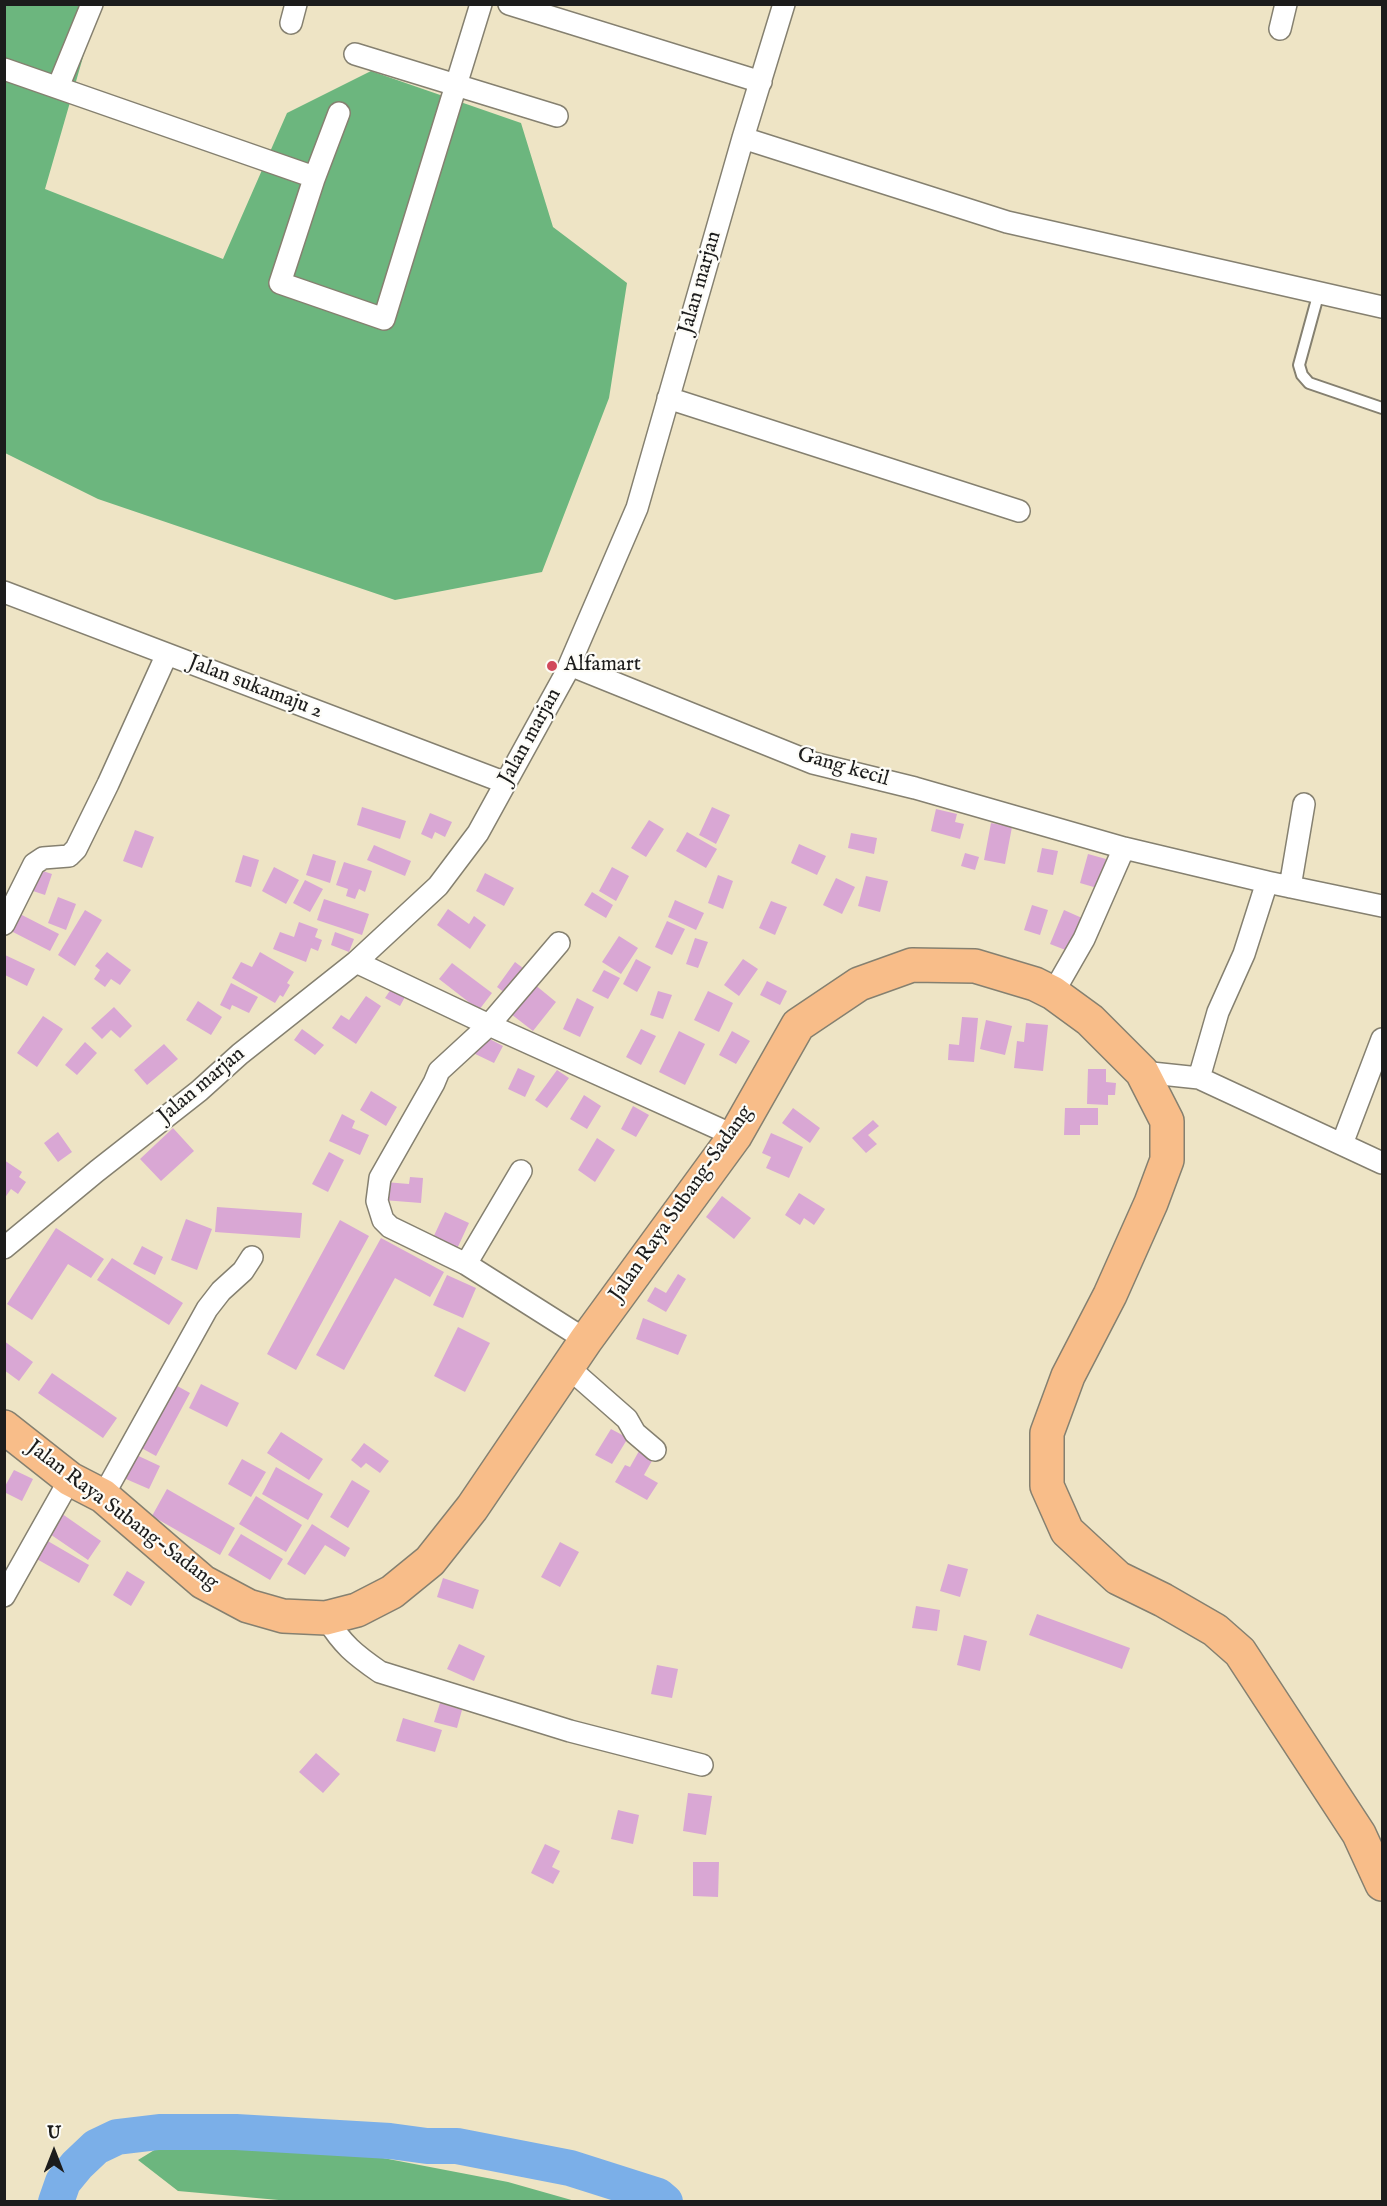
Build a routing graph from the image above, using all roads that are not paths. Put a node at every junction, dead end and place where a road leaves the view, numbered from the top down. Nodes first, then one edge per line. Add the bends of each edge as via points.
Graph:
1 (92, 4) edge
2 (481, 4) edge
3 (509, 4) edge
4 (784, 4) edge
5 (1287, 4) edge
6 (1280, 29) dead end
7 (355, 54) dead end
8 (4, 69) edge
9 (761, 81) junction
10 (456, 85) junction
11 (58, 87) junction
12 (339, 114) dead end
13 (557, 116) dead end
14 (743, 138) junction
15 (315, 177) junction
16 (1319, 292) junction
17 (1383, 307) edge
18 (668, 398) junction
19 (1383, 408) edge
20 (1019, 511) dead end
21 (4, 592) edge
22 (167, 654) junction
23 (570, 665) junction
24 (506, 783) junction
25 (1304, 804) dead end
26 (1124, 848) junction
27 (1268, 882) junction
28 (1290, 887) junction
29 (1383, 906) edge
30 (4, 924) edge
31 (559, 943) dead end
32 (356, 962) junction
33 (1053, 993) junction
34 (489, 1025) junction
35 (1383, 1039) edge
36 (1143, 1072) junction
37 (1199, 1078) junction
38 (735, 1136) junction
39 (1342, 1144) junction
40 (1383, 1163) edge
41 (521, 1171) dead end
42 (13, 1229) edge
43 (4, 1248) edge
44 (252, 1257) dead end
45 (466, 1264) junction
46 (586, 1340) junction
47 (569, 1368) junction
48 (4, 1427) edge
49 (655, 1450) dead end
50 (70, 1479) junction
51 (103, 1496) junction
52 (4, 1596) edge
53 (326, 1617) junction
54 (702, 1765) dead end
55 (1383, 1884) edge

1 - 11 street
2 - 10 street
3 - 9 street
4 - 9 street, Jalan marjan
5 - 6 street
7 - 10 street
8 - 11 street
9 - 14 street, Jalan marjan
10 - 13 street
10 - 15 street via 384,319 280,282
11 - 15 street
12 - 15 street
14 - 16 street via 1007,222
14 - 18 street, Jalan marjan
16 - 17 street
16 - 19 lane via 1299,365 1302,375 1309,383
18 - 20 street
18 - 23 street, Jalan marjan via 637,508
21 - 22 street, Jalan sukamaju 2
22 - 24 street, Jalan sukamaju 2
22 - 30 street via 76,849 69,856 43,858 34,864
23 - 24 street, Jalan marjan
23 - 26 street, Gang kecil via 813,763
24 - 32 street, Jalan marjan via 478,833 438,886
25 - 28 street
26 - 27 street, Gang kecil
26 - 33 street via 1084,939
27 - 28 street, Gang kecil
27 - 37 street via 1244,954 1218,1012
28 - 29 street, Gang kecil
31 - 34 street
32 - 34 street
32 - 42 street, Jalan marjan
33 - 36 main road, Jalan Raya Subang-Sadang via 1090,1020
33 - 38 main road, Jalan Raya Subang-Sadang via 975,966 912,965 859,984 798,1025
34 - 38 street
34 - 45 street via 438,1071 377,1190 379,1212 390,1227
35 - 39 street
36 - 37 street
36 - 55 main road, Jalan Raya Subang-Sadang via 1167,1120 1167,1160 1110,1295 1068,1376 1047,1433 1047,1486 1067,1531 1118,1578 1215,1630 1240,1652 1359,1834
37 - 39 street
38 - 46 main road, Jalan Raya Subang-Sadang
39 - 40 street
41 - 45 street
42 - 43 street, Jalan marjan
44 - 51 street via 207,1310
45 - 46 street
46 - 47 main road, Jalan Raya Subang-Sadang
47 - 49 street via 627,1419 635,1433
47 - 53 main road, Jalan Raya Subang-Sadang via 472,1508 430,1561 392,1592 357,1610
48 - 50 main road, Jalan Raya Subang-Sadang
50 - 51 main road, Jalan Raya Subang-Sadang
50 - 52 street
51 - 53 main road, Jalan Raya Subang-Sadang via 203,1582 248,1606 284,1616
53 - 54 street via 340,1641 380,1672 570,1731

